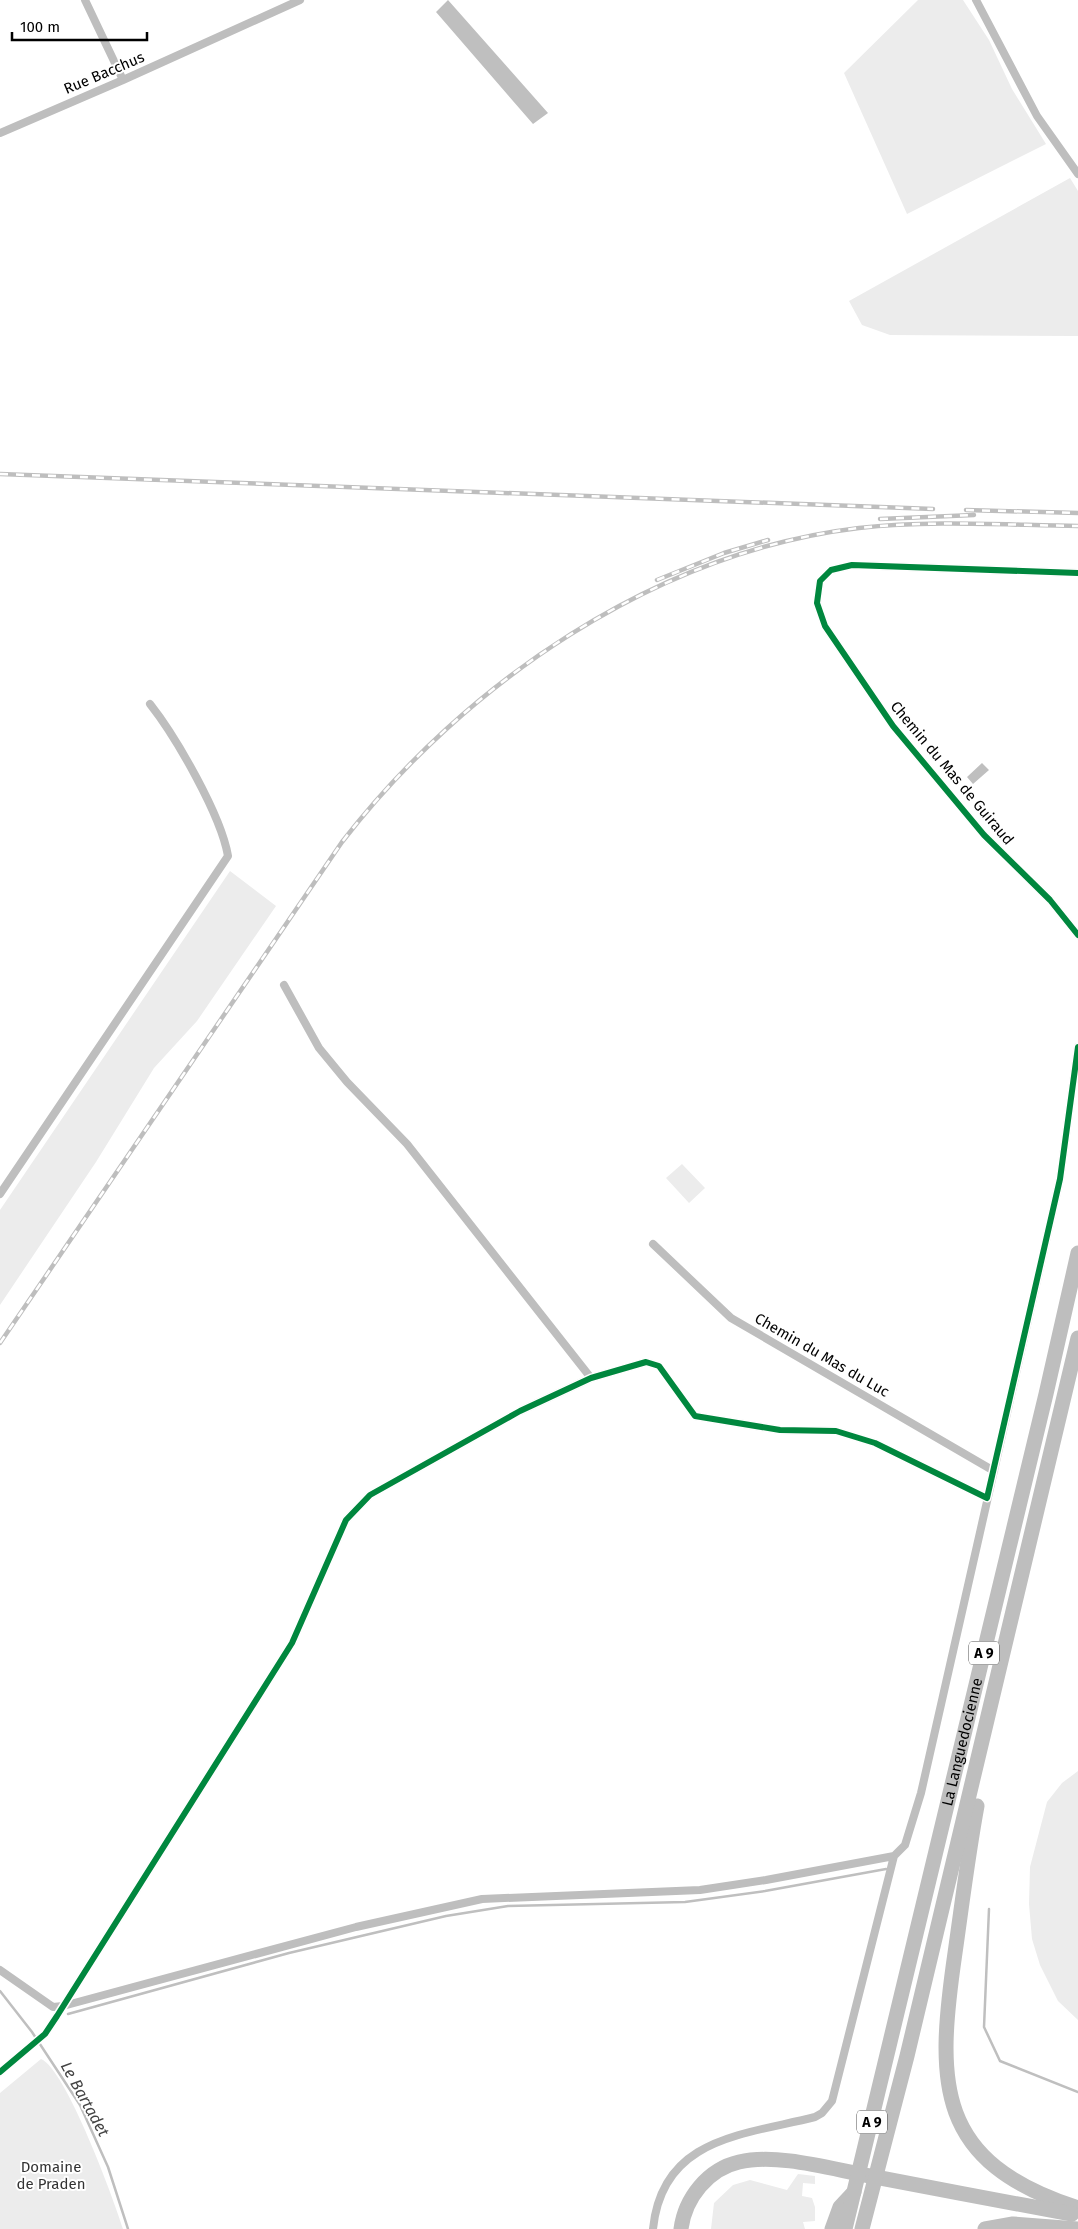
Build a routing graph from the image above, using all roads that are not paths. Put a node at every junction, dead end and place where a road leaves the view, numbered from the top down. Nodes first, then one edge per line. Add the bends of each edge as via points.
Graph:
1 (85, 0) edge
2 (300, 0) edge
3 (976, 0) edge
4 (123, 80) junction
5 (0, 133) edge
6 (1078, 174) edge
7 (1078, 573) edge
8 (150, 704) dead end
9 (1078, 935) edge
10 (284, 985) dead end
11 (1078, 1048) edge
12 (0, 1194) edge
13 (653, 1244) dead end
14 (1078, 1253) edge
15 (1078, 1338) edge
16 (591, 1378) junction
17 (994, 1470) junction
18 (987, 1498) junction
19 (975, 1773) junction
20 (894, 1856) junction
21 (0, 1970) edge
22 (63, 2006) junction
23 (0, 2072) edge
24 (805, 2167) junction
25 (925, 2190) junction
26 (855, 2191) junction
27 (1078, 2208) edge
28 (1078, 2216) edge
29 (1078, 2222) edge
30 (652, 2229) edge
31 (681, 2229) edge
32 (689, 2229) edge
33 (832, 2229) edge
34 (845, 2229) edge
35 (862, 2229) edge
36 (985, 2229) edge
37 (1078, 2229) edge

1 - 4 street
2 - 4 street, Rue Bacchus
3 - 6 street via 1037,116
4 - 5 street, Rue Bacchus
7 - 9 street, Chemin du Mas de Guiraud via 852,565 831,570 820,581 817,603 825,626 893,726 984,835 1050,900
8 - 12 street via 186,761 225,839 228,856
10 - 16 street via 319,1048 407,1144
11 - 17 street via 1060,1179
13 - 17 street, Chemin du Mas du Luc via 731,1318
14 - 26 highway, La Languedocienne / A 9
15 - 19 highway, La Languedocienne / A 9
16 - 18 street via 646,1362 659,1366 695,1416 780,1430 836,1431 875,1443
16 - 22 street via 520,1411 370,1495 346,1520 292,1642
17 - 18 street
18 - 20 street via 914,1818 905,1845
19 - 27 highway via 977,1805 946,2025 950,2094 963,2127 988,2162 1018,2184
19 - 35 highway, La Languedocienne / A 9
20 - 22 street via 700,1890 482,1899 356,1926
20 - 30 street via 829,2107 815,2117 726,2137 693,2155 677,2168 665,2185
21 - 22 street via 53,2007
22 - 23 street via 45,2034
24 - 25 highway
24 - 31 highway via 757,2160 740,2161 718,2170 695,2192 683,2216
24 - 32 highway via 759,2167 739,2170 720,2179 700,2201
25 - 28 highway
25 - 29 highway
26 - 33 highway via 840,2207
26 - 34 highway, La Languedocienne / A 9
36 - 37 highway via 1013,2224

